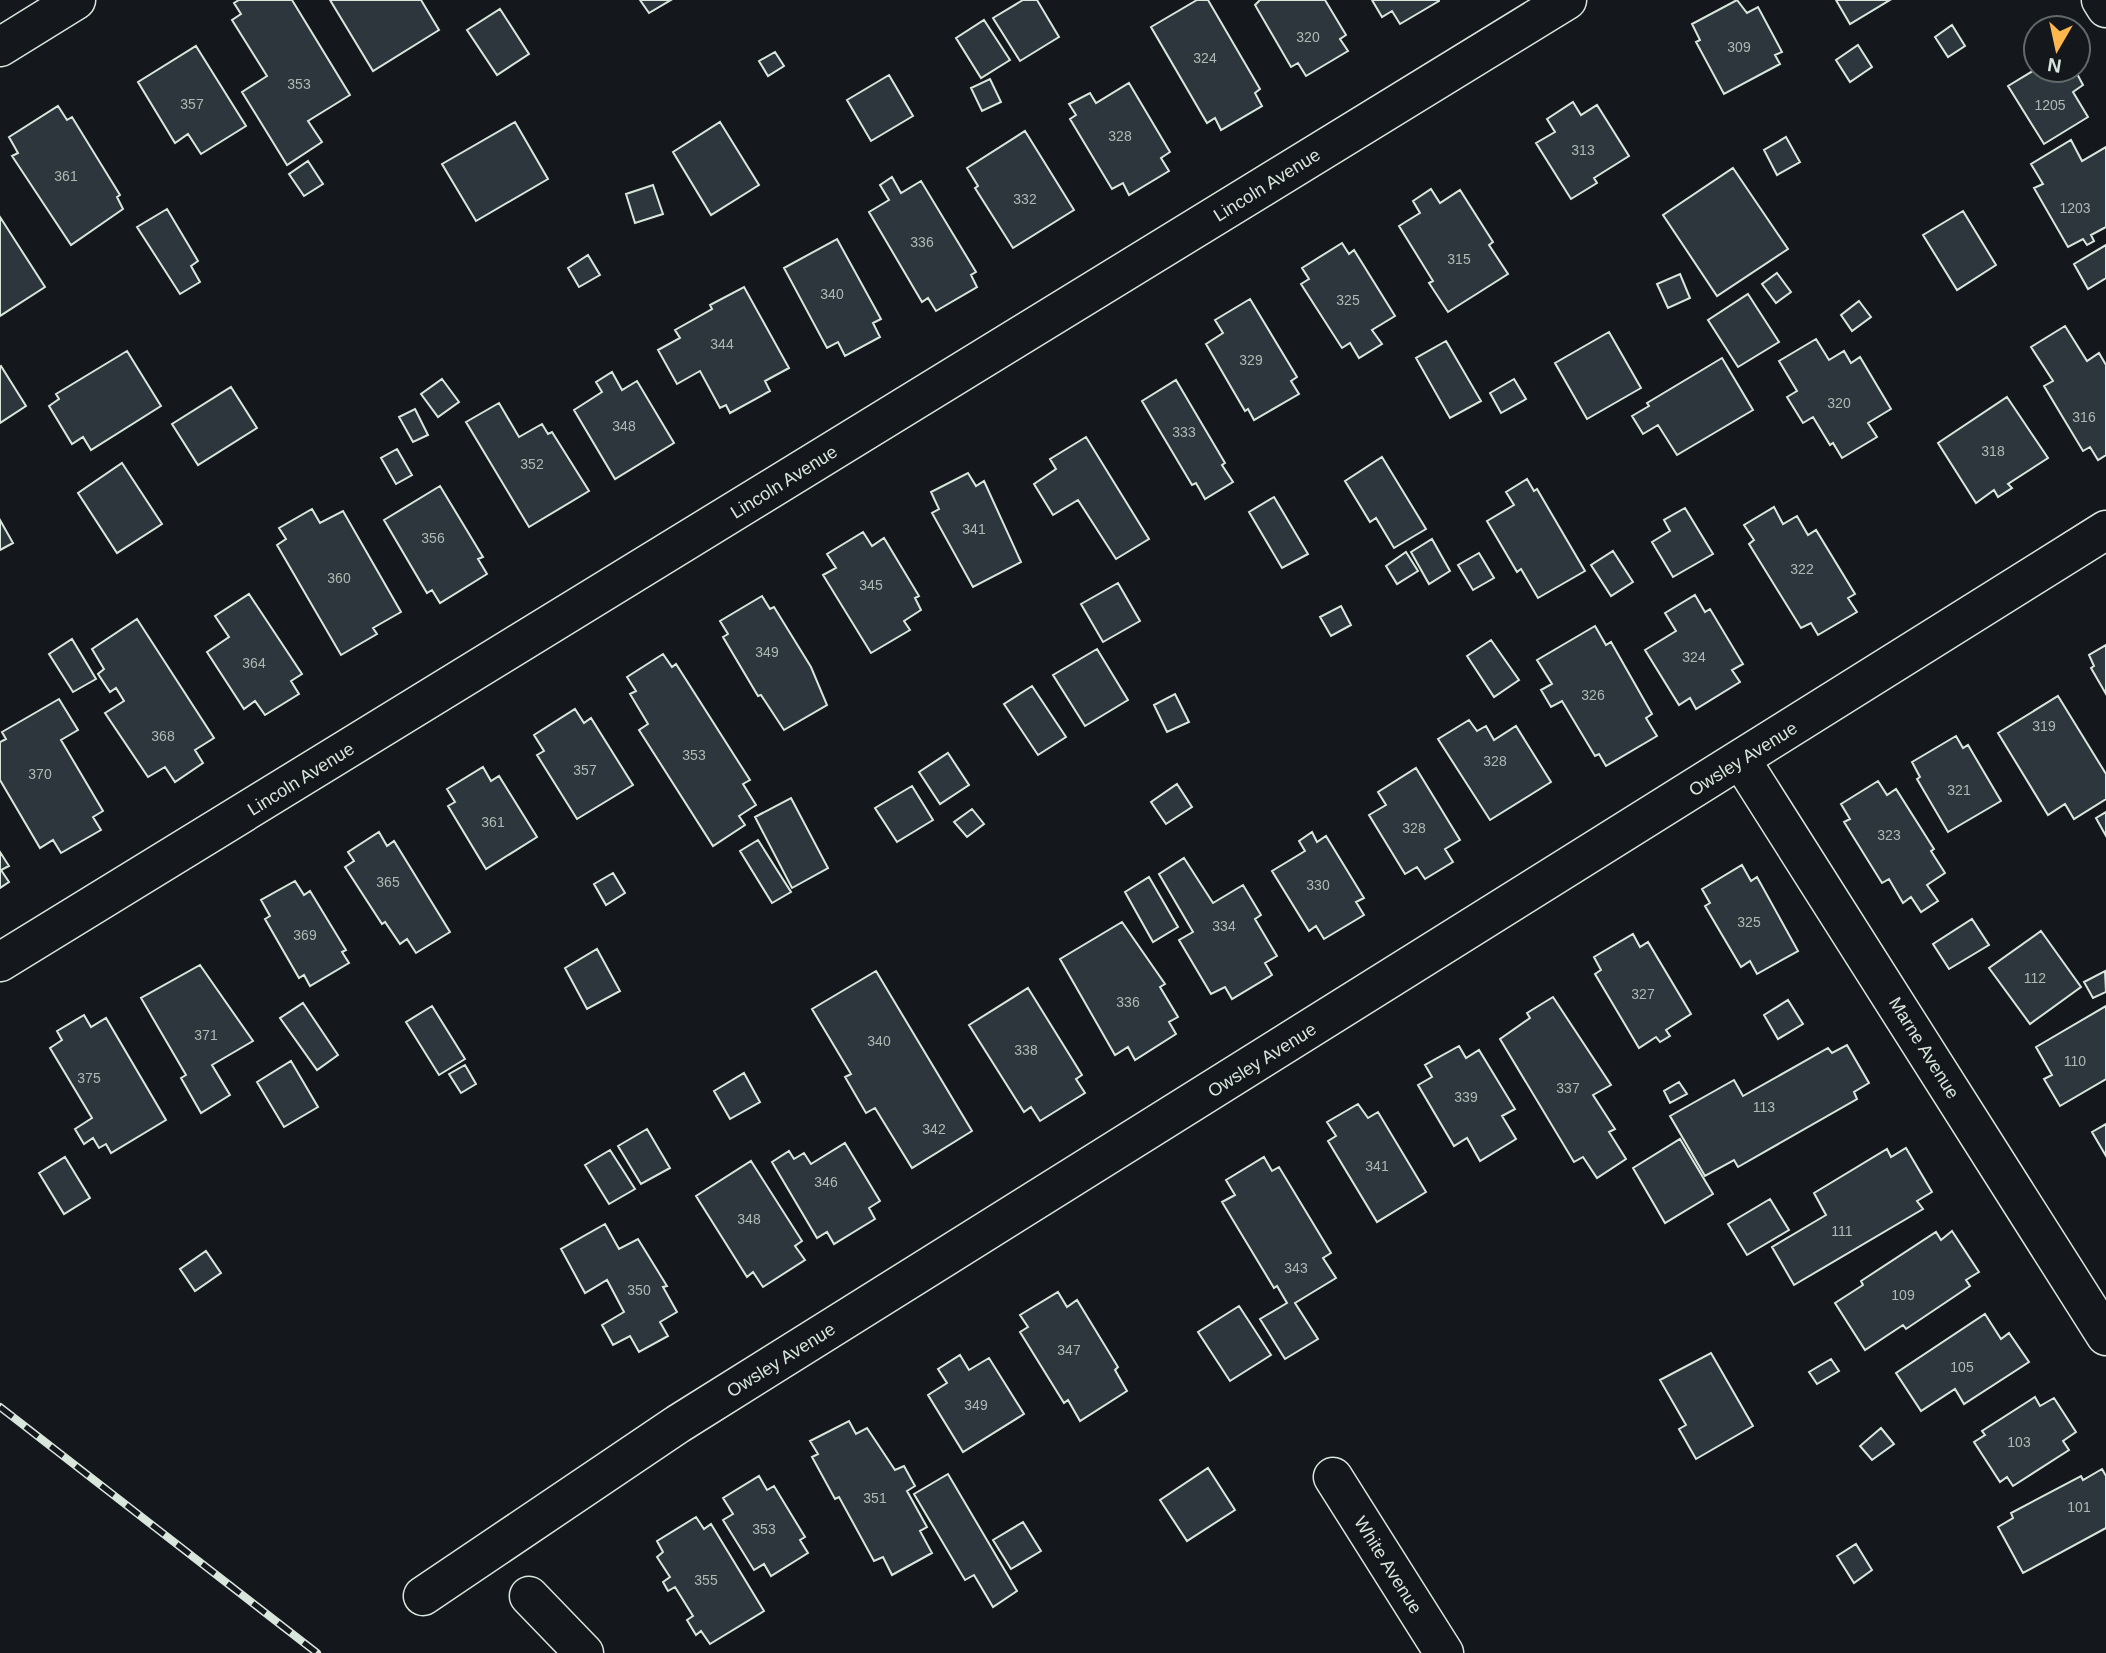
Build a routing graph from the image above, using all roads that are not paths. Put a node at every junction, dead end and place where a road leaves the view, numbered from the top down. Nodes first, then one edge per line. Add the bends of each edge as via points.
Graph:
1 (76, 0) edge
2 (1567, 0) edge
3 (2101, 0) edge
4 (2106, 8) edge
5 (0, 47) edge
6 (2106, 530) edge
7 (1741, 760) junction
8 (0, 962) edge
9 (2106, 1336) edge
10 (1333, 1478) dead end
11 (422, 1596) dead end
12 (529, 1596) dead end
13 (584, 1653) edge
14 (1444, 1653) edge

1 - 5 street
2 - 8 street, Lincoln Avenue
3 - 4 street
6 - 7 street, Owsley Avenue
7 - 9 street, Marne Avenue
7 - 11 street, Owsley Avenue via 678,1424
10 - 14 street, White Avenue
12 - 13 street

